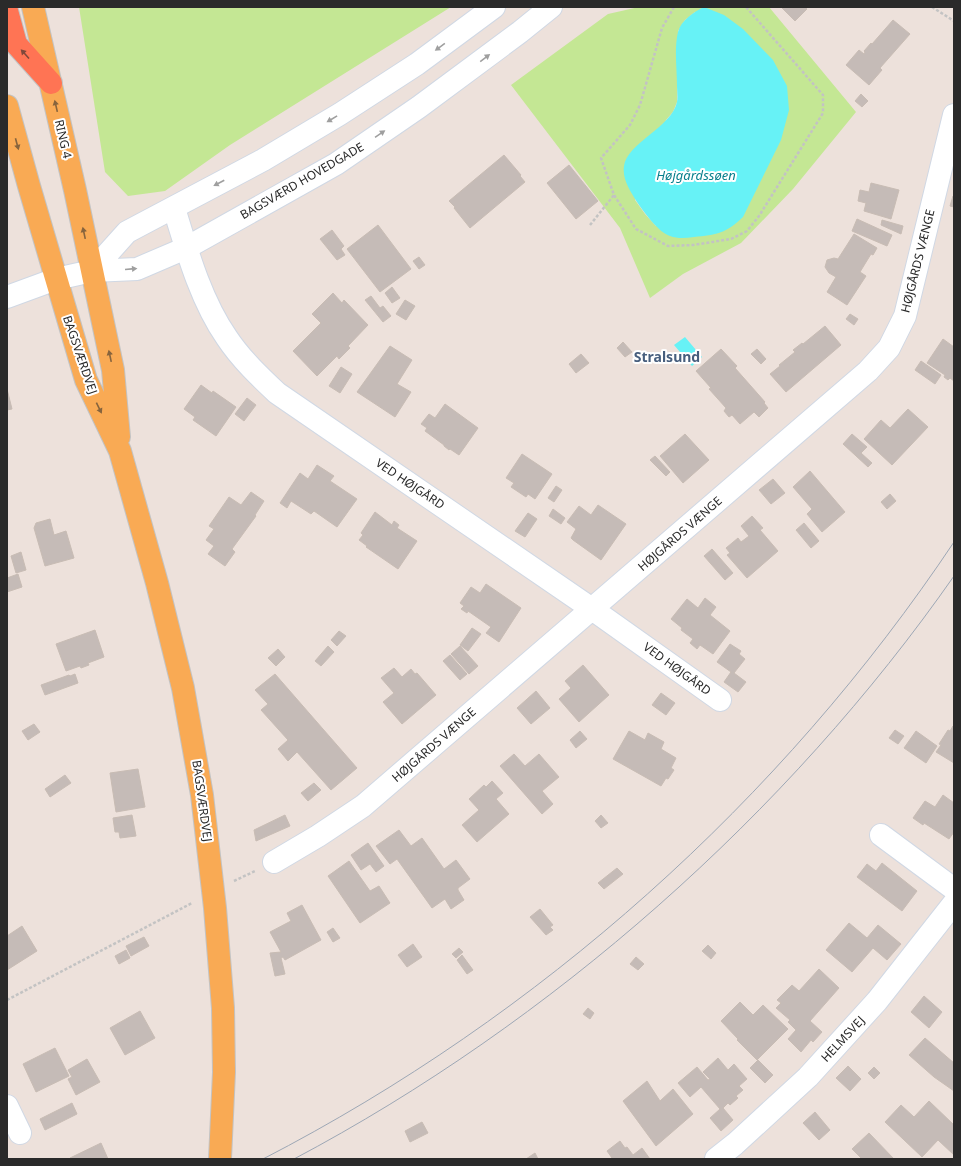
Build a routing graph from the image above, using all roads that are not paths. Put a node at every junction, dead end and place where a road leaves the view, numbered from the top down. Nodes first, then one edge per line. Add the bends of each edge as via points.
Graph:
1 (33, 7) edge
2 (494, 7) edge
3 (551, 7) edge
4 (7, 11) edge
5 (51, 83) junction
6 (7, 106) edge
7 (954, 115) edge
8 (174, 208) junction
9 (186, 248) junction
10 (92, 271) junction
11 (56, 279) junction
12 (7, 297) edge
13 (120, 451) junction
14 (592, 609) junction
15 (720, 700) dead end
16 (881, 835) dead end
17 (274, 862) road end
18 (954, 889) edge
19 (954, 903) edge
20 (7, 1106) edge
21 (20, 1133) dead end
22 (221, 1156) edge
23 (716, 1159) edge

1 - 5 main road, RING 4
2 -> 8 street via 417,64 340,114 263,160
9 -> 3 street, BAGSVÆRD HOVEDGADE via 336,164 419,107
5 -> 4 highway via 16,44
10 -> 5 main road, RING 4
6 -> 11 main road
7 - 14 street, HØJGÅRDS VÆNGE via 905,316 889,348 868,371
8 - 9 street, VED HØJGÅRD
8 - 10 street via 127,232
10 -> 9 street, BAGSVÆRD HOVEDGADE via 137,269
9 - 14 street, VED HØJGÅRD via 209,306 227,338 249,366 277,393
10 - 11 street, BAGSVÆRD HOVEDGADE
13 -> 10 main road, BAGSVÆRDVEJ via 113,370
11 - 12 street, BAGSVÆRD HOVEDGADE
11 -> 13 main road, BAGSVÆRDVEJ via 86,380
13 - 22 main road, BAGSVÆRDVEJ via 183,688 202,795 223,1008
14 - 15 street, VED HØJGÅRD
14 - 17 street, HØJGÅRDS VÆNGE via 363,806
16 - 18 street
19 - 23 street, HELMSVEJ via 877,1001 808,1077
20 - 21 street

